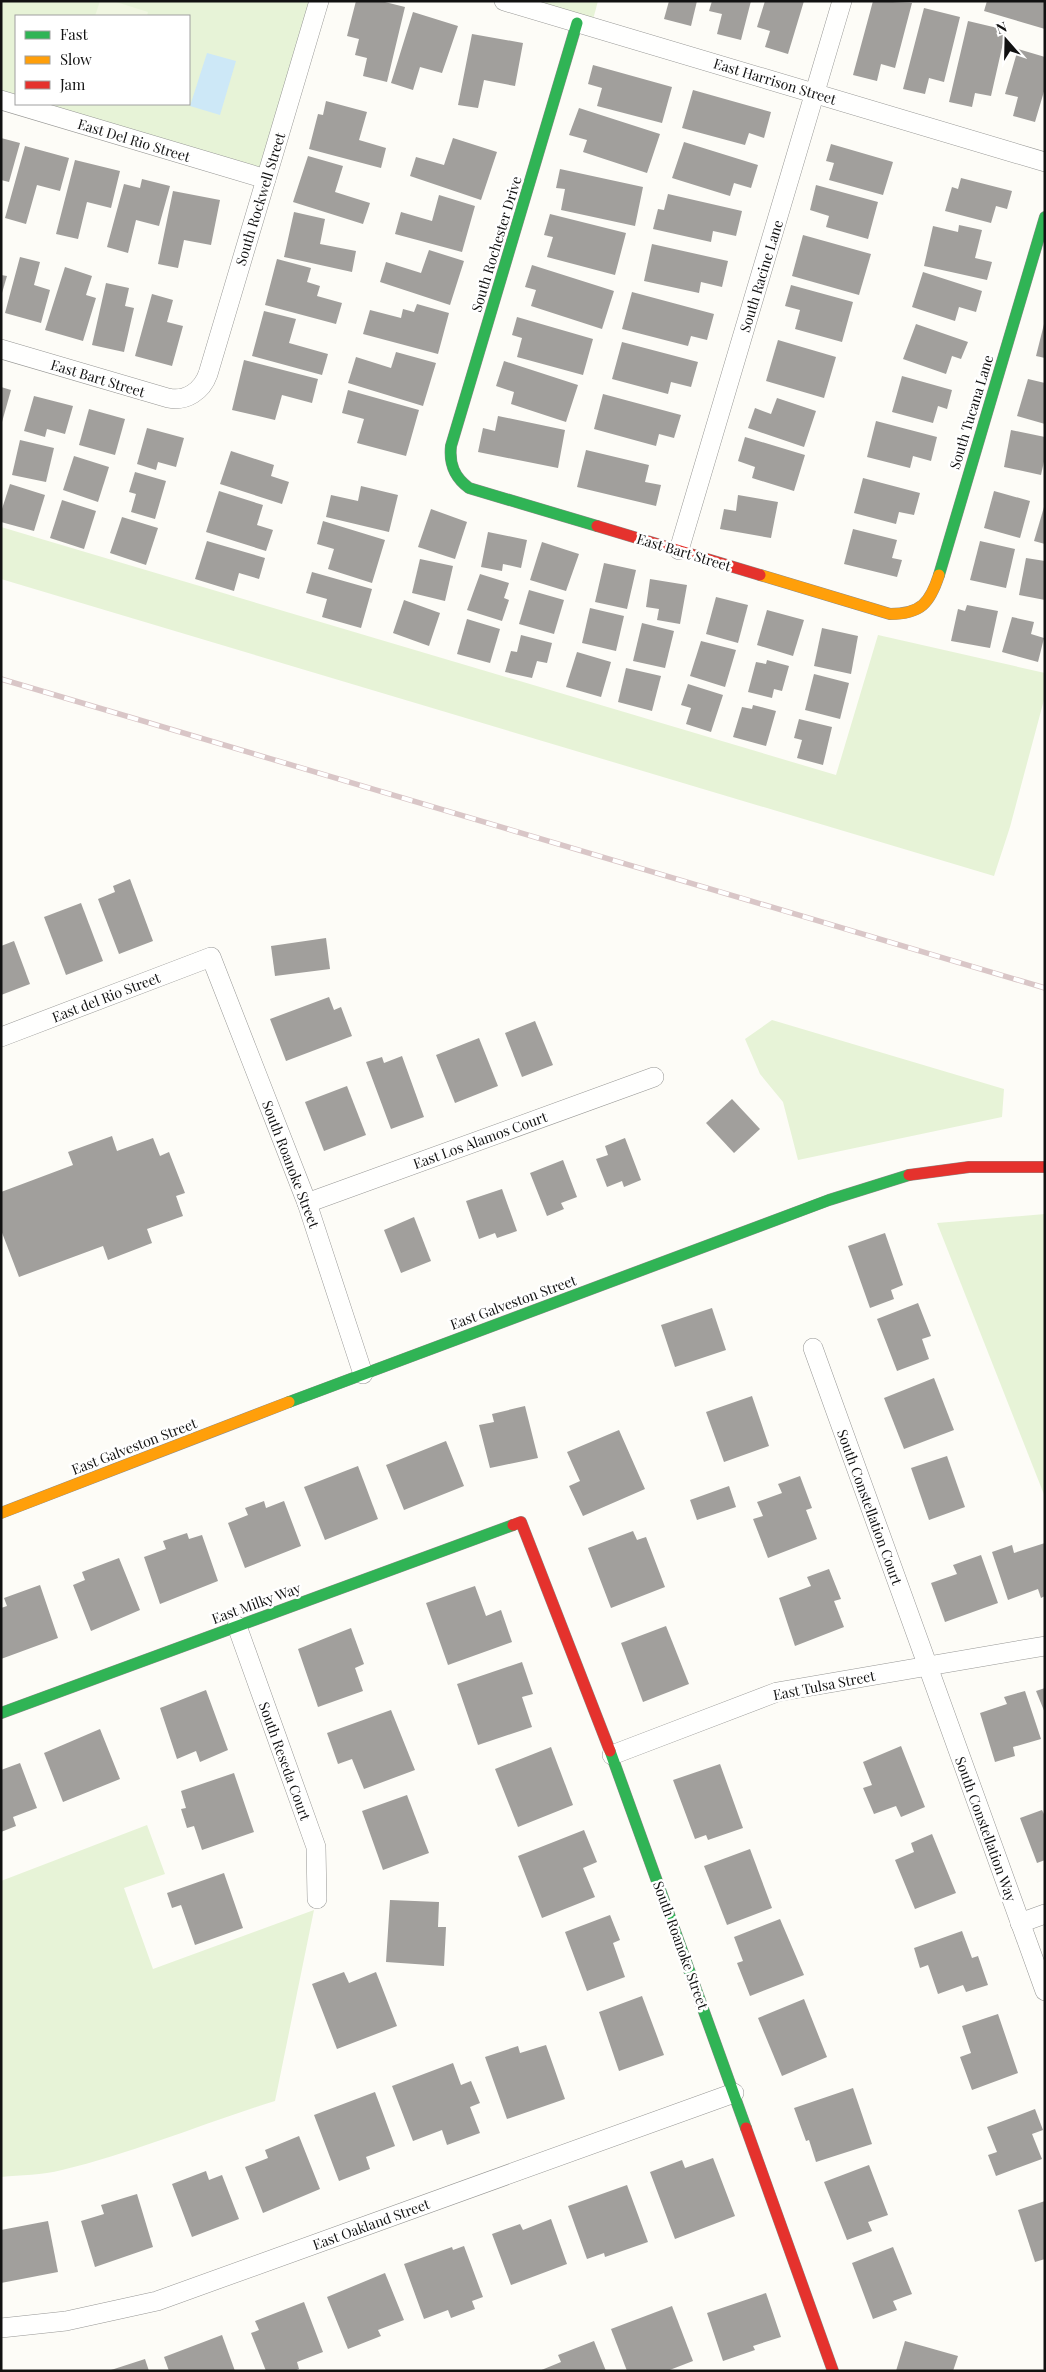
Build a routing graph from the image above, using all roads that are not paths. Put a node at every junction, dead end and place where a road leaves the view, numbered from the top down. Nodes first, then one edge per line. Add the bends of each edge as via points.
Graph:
1 (319, 1) edge
2 (504, 1) edge
3 (842, 1) edge
4 (577, 23) junction
5 (815, 93) junction
6 (1, 100) edge
7 (15, 104) edge
8 (18, 105) edge
9 (1045, 162) edge
10 (266, 179) junction
11 (1045, 217) edge
12 (1, 349) edge
13 (195, 393) joint
14 (455, 474) joint
15 (679, 550) junction
16 (918, 611) joint
17 (211, 957) joint
18 (1, 1037) edge
19 (654, 1077) dead end
20 (1045, 1167) edge
21 (307, 1204) junction
22 (813, 1348) dead end
23 (362, 1374) junction
24 (1, 1512) edge
25 (521, 1522) joint
26 (237, 1626) junction
27 (1045, 1646) edge
28 (927, 1666) junction
29 (1, 1713) edge
30 (612, 1755) junction
31 (317, 1899) dead end
32 (1045, 1914) edge
33 (1020, 1923) junction
34 (1045, 1992) edge
35 (734, 2093) junction
36 (1, 2328) edge
37 (833, 2371) edge

1 - 10 street, South Rockwell Street
2 - 4 street, East Harrison Street
3 - 5 street, South Racine Lane
4 - 5 street, East Harrison Street
4 - 14 street, South Rochester Drive via 452,446 450,458
5 - 9 street, East Harrison Street
5 - 15 street, South Racine Lane
6 - 7 street, East Del Rio Street
8 - 10 street, East Del Rio Street
10 - 13 street, South Rockwell Street via 208,374
11 - 16 street, South Tucana Lane via 934,590
12 - 13 street, East Bart Street via 168,398 179,399
14 - 15 street, East Bart Street via 475,490
15 - 16 street, East Bart Street via 890,614
17 - 18 street, East del Rio Street
17 - 21 street, South Roanoke Street
19 - 21 street, East Los Alamos Court
20 - 23 street, East Galveston Street via 969,1167 909,1175 829,1200
21 - 23 street, South Roanoke Street
22 - 28 street, South Constellation Court
23 - 24 street, East Galveston Street
25 - 26 street, East Milky Way
25 - 30 street, South Roanoke Street
26 - 29 street, East Milky Way
26 - 31 street, South Reseda Court via 316,1847
27 - 28 street, East Tulsa Street
28 - 30 street, East Tulsa Street via 776,1692
28 - 33 street, South Constellation Way
30 - 35 street, South Roanoke Street
32 - 33 street
33 - 34 street, South Constellation Way
35 - 36 street, East Oakland Street via 157,2301 66,2321
35 - 37 street, South Roanoke Street

